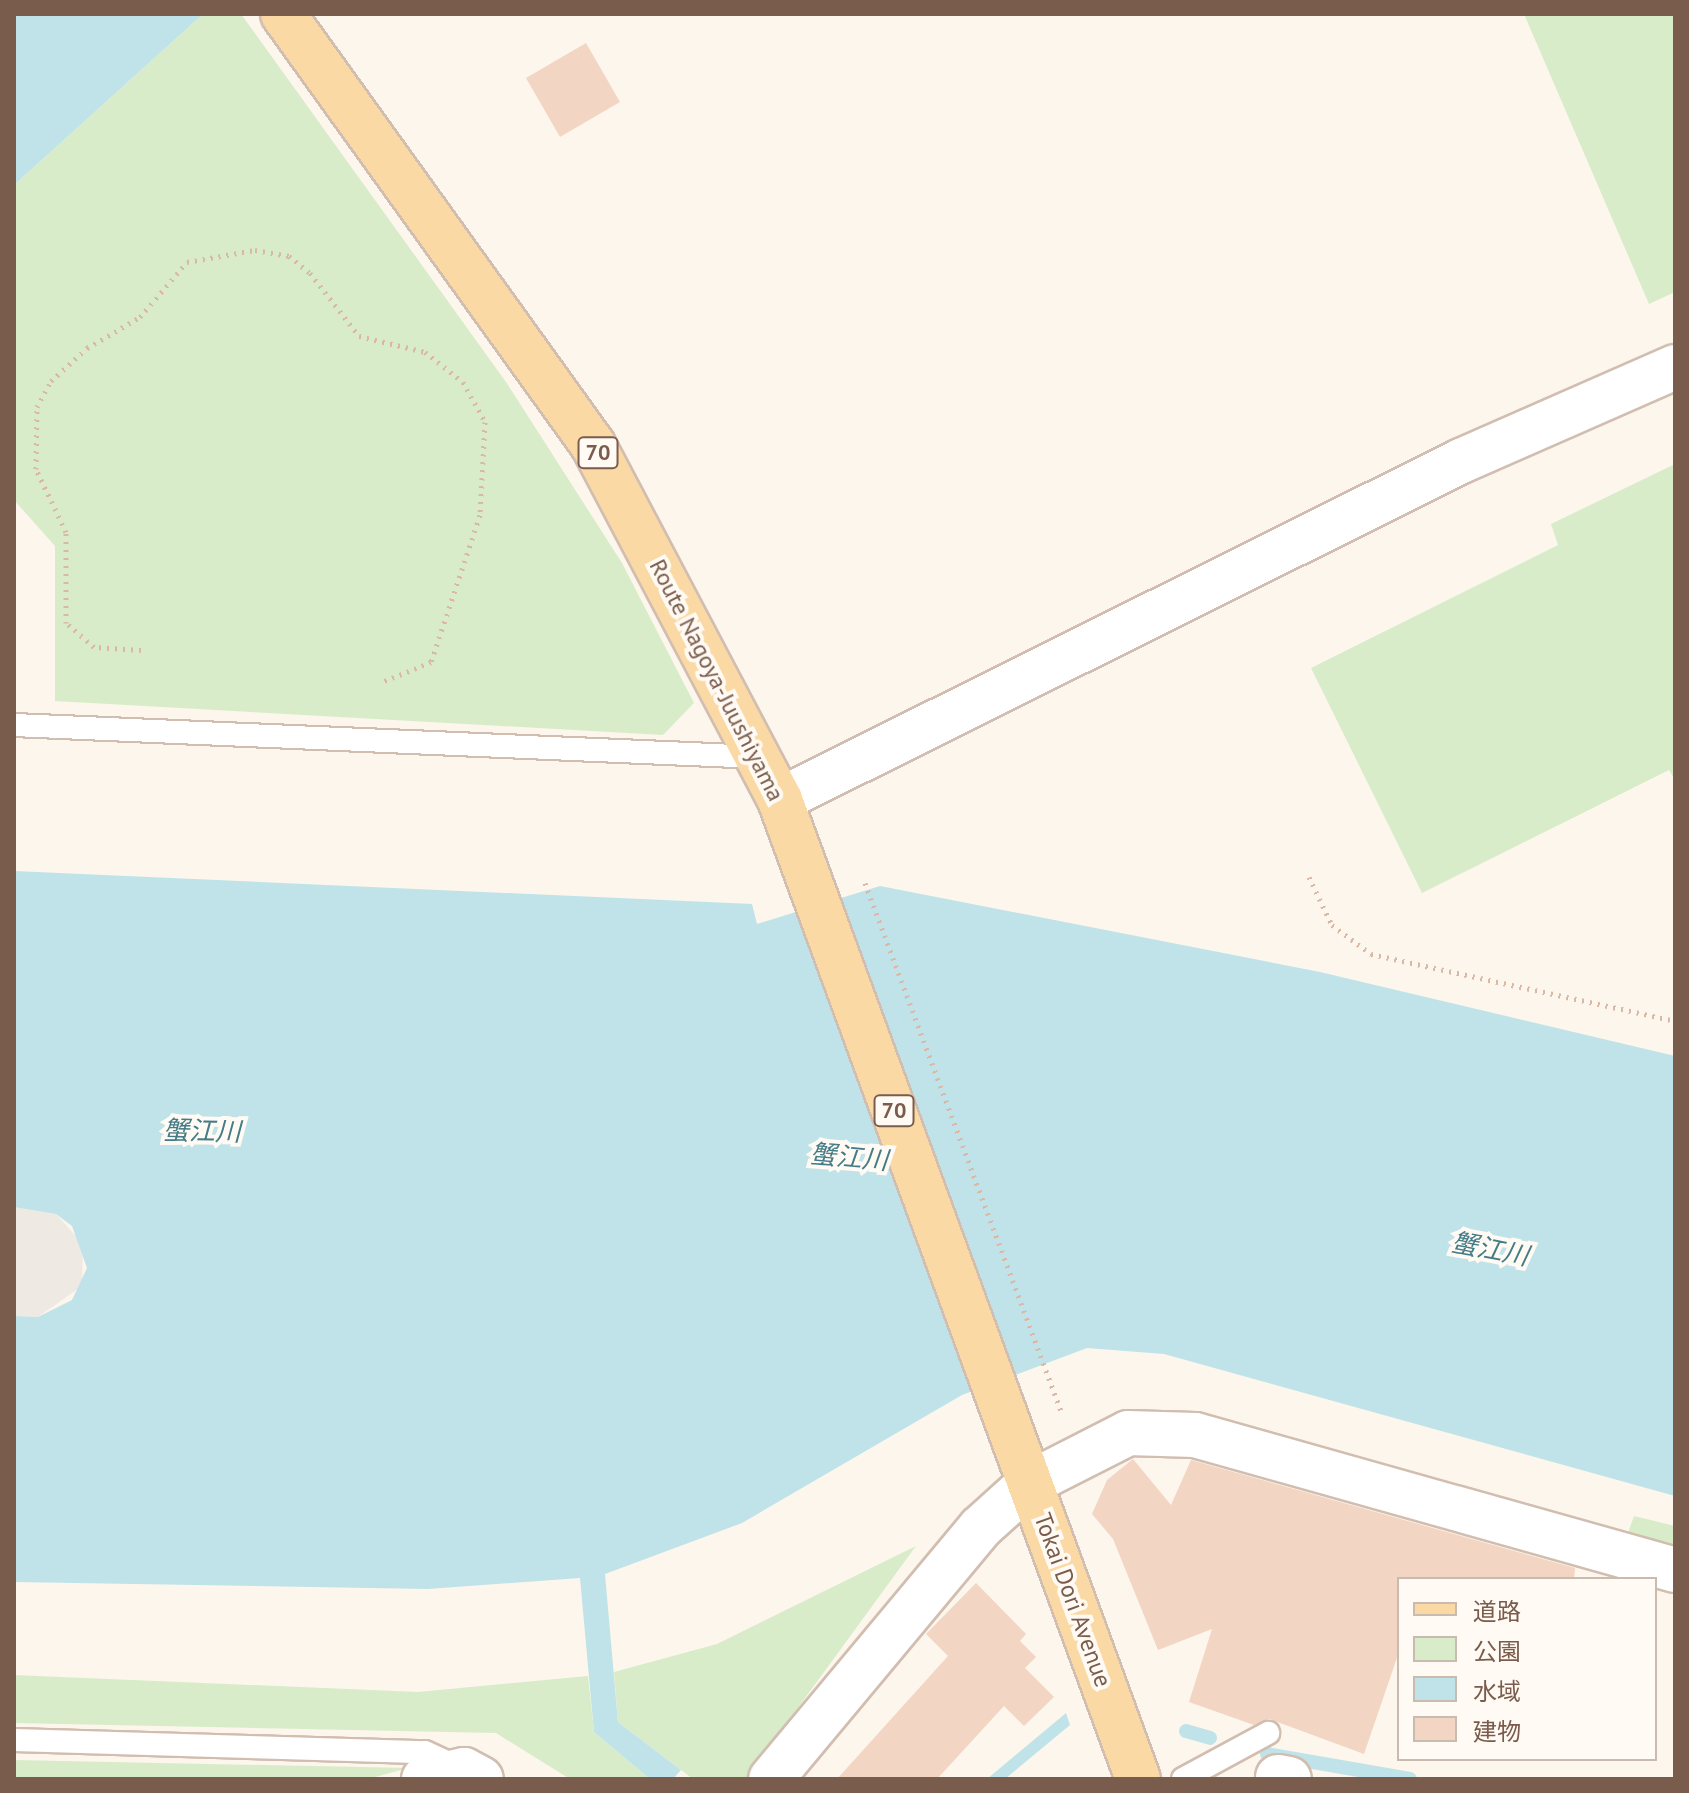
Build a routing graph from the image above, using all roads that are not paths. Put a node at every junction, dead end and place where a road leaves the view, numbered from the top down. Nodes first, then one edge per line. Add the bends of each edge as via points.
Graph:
1 (283, 14) edge
2 (1675, 367) edge
3 (14, 725) edge
4 (758, 757) junction
5 (780, 800) junction
6 (1008, 1421) joint
7 (1030, 1483) junction
8 (1675, 1570) edge
9 (1268, 1733) dead end
10 (14, 1740) edge
11 (456, 1776) edge
12 (771, 1779) edge
13 (1138, 1779) edge
14 (1183, 1779) edge

1 - 4 main road, Route Nagoya-Juushiyama / 70 via 593,445
2 - 5 street via 1461,461
3 - 4 lane
4 - 5 main road, Route Nagoya-Juushiyama / 70
5 - 6 main road, Route Nagoya-Juushiyama / 70
6 - 7 main road, Tokai Dori Avenue / 70
7 - 8 street via 1128,1433 1195,1435
7 - 12 street via 920,1597
7 - 13 main road, Tokai Dori Avenue / 70
9 - 14 lane
10 - 11 lane via 425,1752

